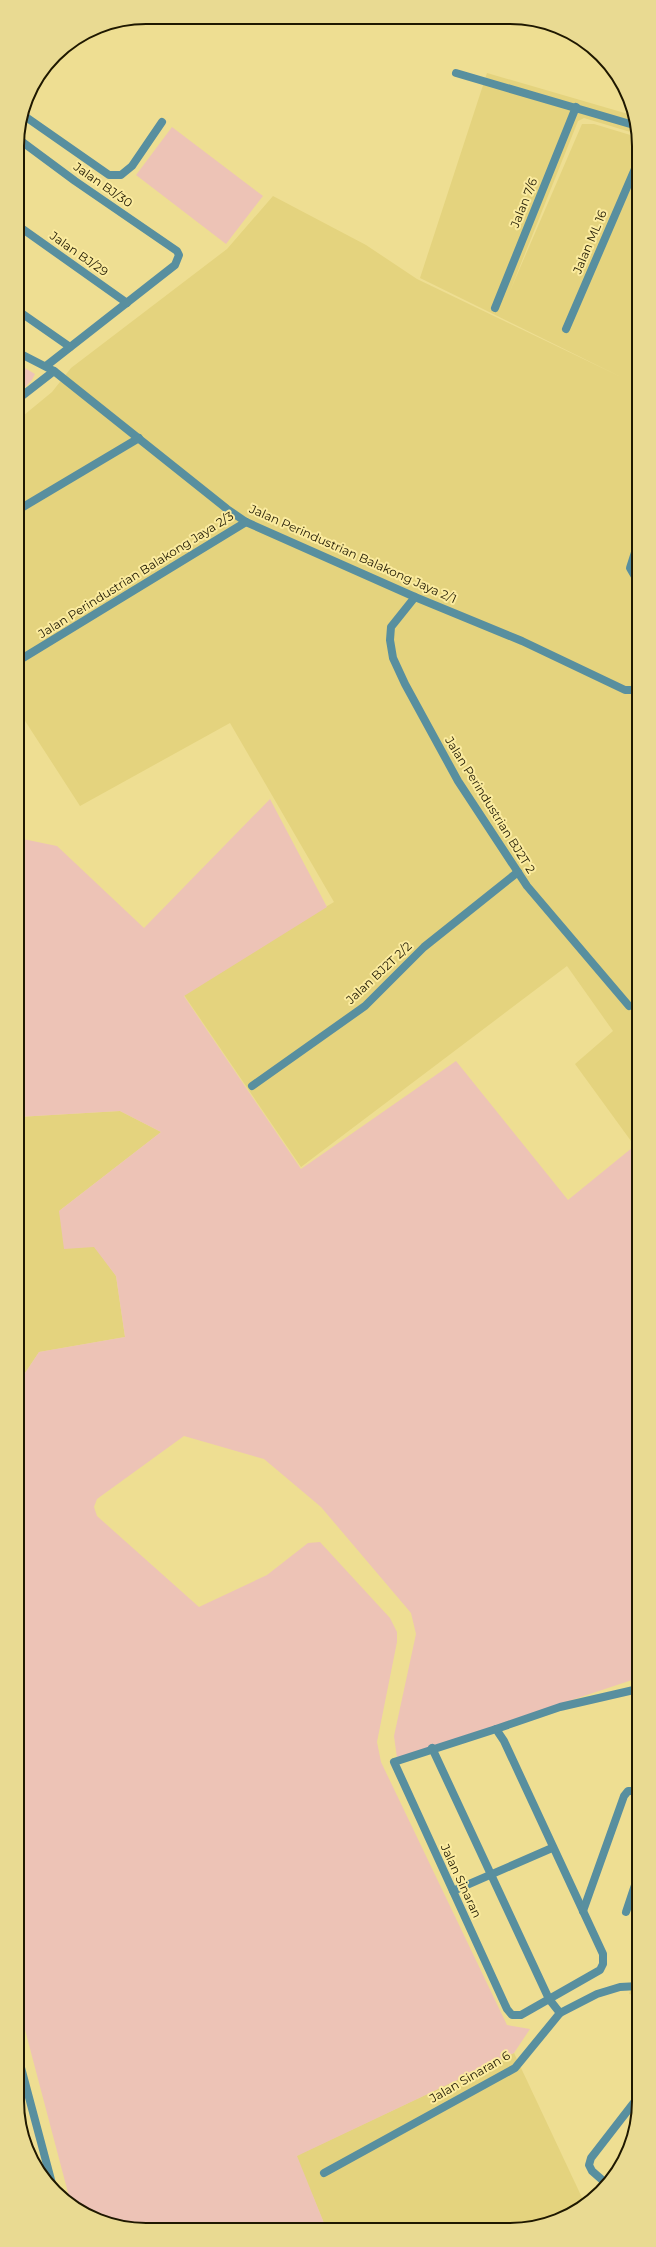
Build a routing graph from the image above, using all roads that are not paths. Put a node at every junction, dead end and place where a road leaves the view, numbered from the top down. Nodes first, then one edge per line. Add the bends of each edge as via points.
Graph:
1 (456, 73) dead end
2 (576, 107) junction
3 (27, 118) edge
4 (162, 122) dead end
5 (630, 124) edge
6 (24, 143) edge
7 (632, 176) edge
8 (24, 230) edge
9 (127, 303) junction
10 (495, 308) dead end
11 (24, 314) edge
12 (566, 329) dead end
13 (70, 347) junction
14 (24, 355) edge
15 (46, 366) junction
16 (54, 371) junction
17 (24, 394) edge
18 (139, 438) junction
19 (24, 506) edge
20 (246, 522) junction
21 (632, 562) edge
22 (632, 571) edge
23 (415, 597) junction
24 (24, 657) edge
25 (632, 690) edge
26 (518, 872) junction
27 (629, 1006) dead end
28 (252, 1086) dead end
29 (632, 1689) edge
30 (496, 1729) junction
31 (432, 1748) junction
32 (632, 1791) edge
33 (552, 1848) junction
34 (492, 1875) junction
35 (453, 1891) junction
36 (632, 1894) edge
37 (583, 1912) junction
38 (626, 1912) dead end
39 (632, 1986) edge
40 (549, 1999) junction
41 (560, 2013) junction
42 (24, 2082) edge
43 (632, 2105) edge
44 (324, 2173) dead end
45 (50, 2176) edge
46 (603, 2181) edge

1 - 2 street
2 - 5 street
2 - 10 street, Jalan 7/6
3 - 4 street via 109,174 121,175 132,166
6 - 9 street, Jalan BJ/30 via 177,251 178,260 174,265
7 - 12 street, Jalan ML 16
8 - 9 street, Jalan BJ/29
9 - 13 street
11 - 13 street
13 - 15 street
14 - 15 street, Jalan Perindustrian Balakong Jaya 2/1
15 - 16 street, Jalan Perindustrian Balakong Jaya 2/1
16 - 17 street
16 - 18 street, Jalan Perindustrian Balakong Jaya 2/1
18 - 19 street
18 - 20 street, Jalan Perindustrian Balakong Jaya 2/1
20 - 23 street, Jalan Perindustrian Balakong Jaya 2/1
20 - 24 street, Jalan Perindustrian Balakong Jaya 2/3
21 - 22 street
23 - 25 street, Jalan Perindustrian Balakong Jaya 2/1 via 522,641 624,690
23 - 26 street, Jalan Perindustrian BJ2T 2 via 391,627 393,658 458,781
26 - 27 street, Jalan Perindustrian BJ2T 2 via 546,910
26 - 28 street, Jalan BJ2T 2/2 via 424,947 365,1006
29 - 30 street via 560,1707
30 - 31 street
30 - 33 street via 504,1741
31 - 34 street
31 - 35 street, Jalan Sinaran via 394,1762
32 - 37 street via 628,1791 624,1796
33 - 34 street
33 - 37 street
34 - 35 street
34 - 40 street
35 - 40 street, Jalan Sinaran via 512,2016 521,2015
36 - 38 street
37 - 40 street via 603,1954 603,1964 600,1970
39 - 41 street, Jalan Sinaran 6 via 597,1994
40 - 41 street
41 - 44 street, Jalan Sinaran 6 via 515,2068
42 - 45 street
43 - 46 street via 588,2165

